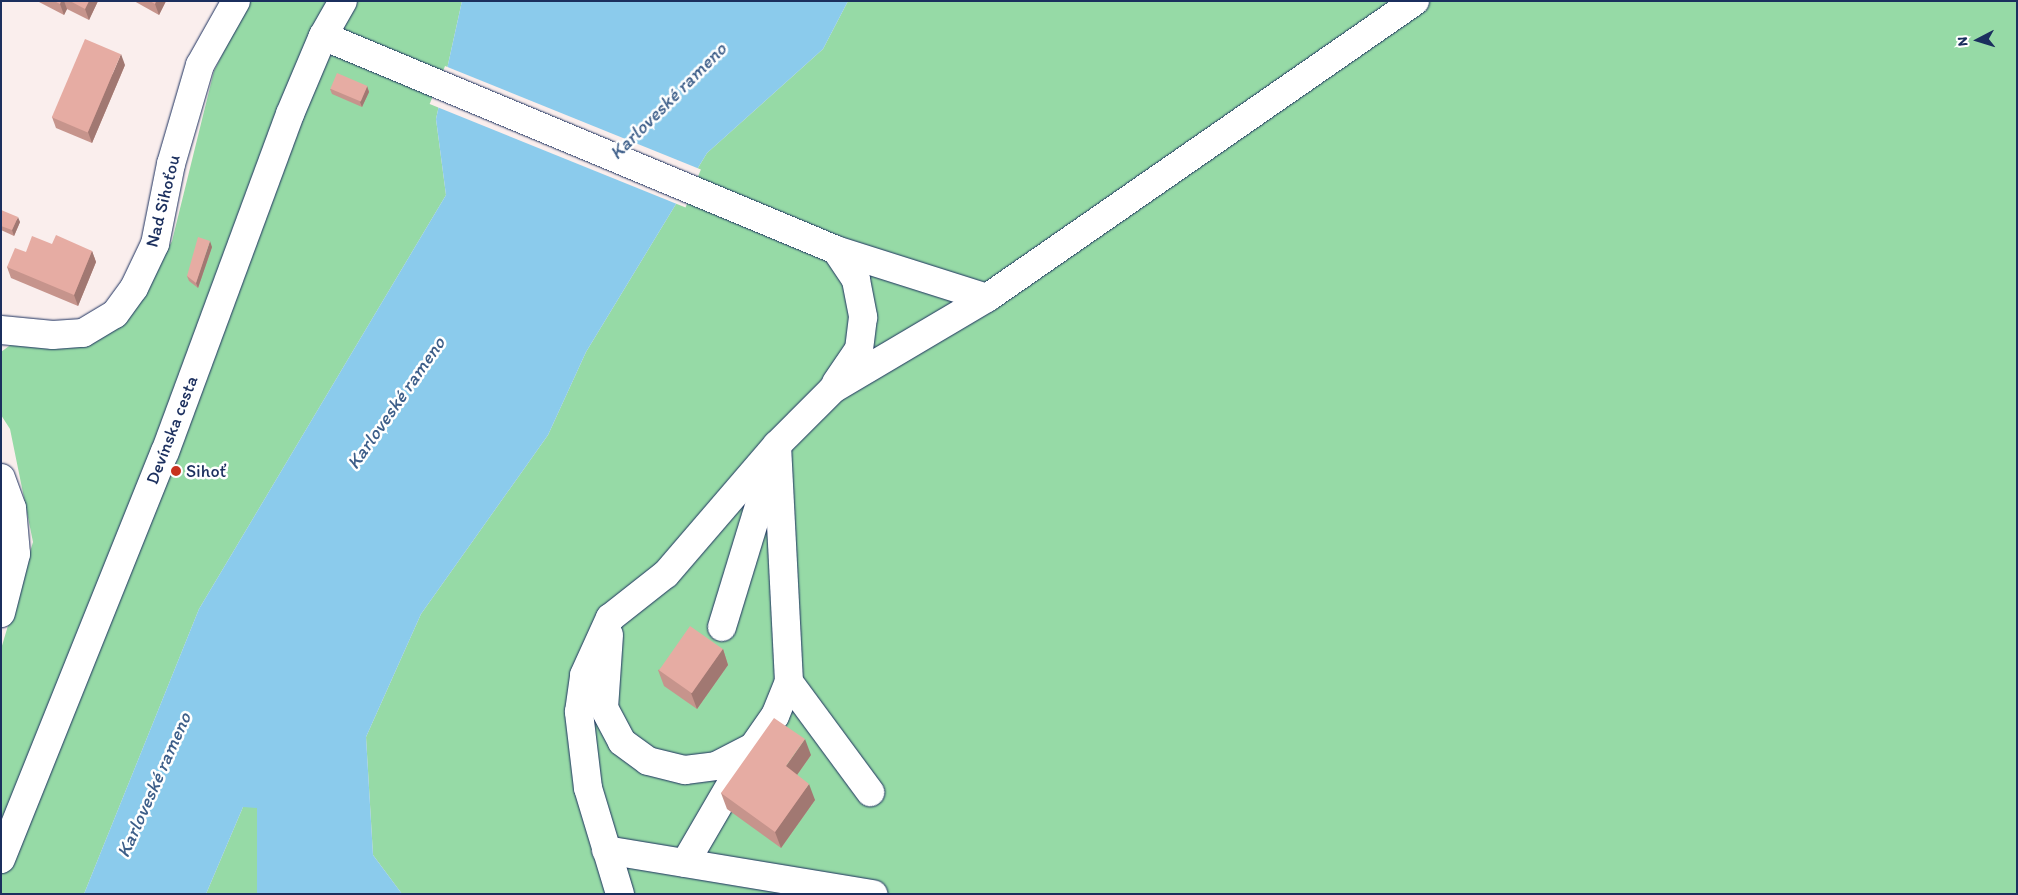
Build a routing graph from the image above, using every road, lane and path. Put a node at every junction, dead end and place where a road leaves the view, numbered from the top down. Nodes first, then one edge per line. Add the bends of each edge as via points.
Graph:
1 (236, 1) edge
2 (343, 1) edge
3 (1415, 1) edge
4 (323, 36) junction
5 (836, 250) junction
6 (987, 298) junction
7 (1, 330) edge
8 (833, 389) junction
9 (777, 445) junction
10 (1, 478) edge
11 (1, 613) edge
12 (610, 618) junction
13 (722, 627) dead end
14 (789, 682) junction
15 (753, 747) junction
16 (870, 792) dead end
17 (606, 850) junction
18 (1, 859) edge
19 (685, 863) junction
20 (802, 888) edge
21 (620, 894) edge
22 (873, 894) edge

1 - 7 street, Nad Sihoťou via 200,66 171,164 155,244 134,288 115,314 83,333 53,335
2 - 4 street, Devínska cesta
3 - 6 street
4 - 5 street via 759,215
4 - 18 street, Devínska cesta via 290,114 165,452
5 - 6 street
5 - 8 street via 856,280 862,317 859,348
6 - 8 street
8 - 9 street
9 - 12 street via 666,574
9 - 13 street
9 - 14 street
10 - 11 street via 12,508 16,554
12 - 15 street via 604,708 622,742 648,762 685,770 716,766
12 - 17 street via 584,675 579,712 588,788
14 - 15 street via 775,716
14 - 16 street
15 - 19 street
17 - 19 street
17 - 21 street
19 - 20 street
20 - 22 street

